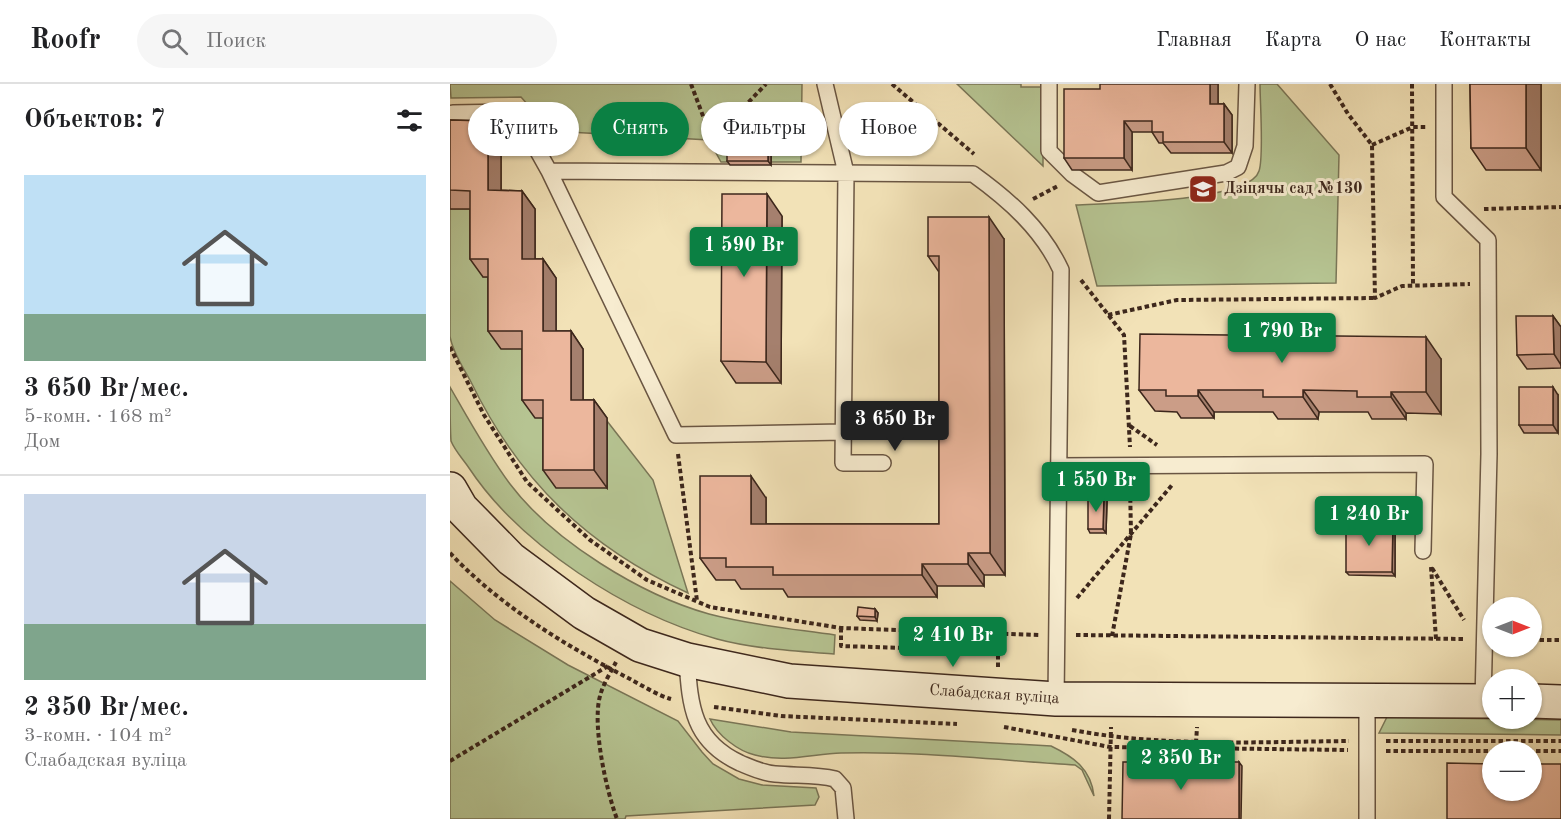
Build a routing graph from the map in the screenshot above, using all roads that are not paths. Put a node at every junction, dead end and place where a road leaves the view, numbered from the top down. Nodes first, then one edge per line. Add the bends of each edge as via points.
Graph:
1 (825, 84) edge
2 (1049, 84) edge
3 (1246, 84) edge
4 (1444, 84) edge
5 (450, 116) edge
6 (549, 171) junction
7 (846, 173) junction
8 (843, 432) junction
9 (883, 463) dead end
10 (1059, 466) junction
11 (450, 489) edge
12 (1423, 551) dead end
13 (687, 660) junction
14 (1484, 669) edge
15 (1056, 699) junction
16 (1367, 701) junction
17 (1482, 701) edge
18 (1542, 701) edge
19 (1561, 702) edge
20 (846, 819) edge
21 (1367, 819) edge

1 - 7 lane
2 - 3 lane via 1049,151 1098,193 1226,173 1238,167 1245,146
4 - 14 lane via 1444,197 1488,240 1489,454 1480,639
5 - 6 lane via 516,112
6 - 7 lane
6 - 8 lane via 676,435
7 - 8 lane
7 - 10 lane via 973,174 1008,199 1052,250 1061,270
8 - 9 lane via 843,463
10 - 12 lane via 1425,464
10 - 15 lane
11 - 13 main road, Слабадская вуліца via 461,508 511,559 575,606 640,645
13 - 15 main road, Слабадская вуліца via 789,681
13 - 20 lane via 689,694 698,727 709,742 725,756 759,771 835,779 843,788
15 - 16 main road, Слабадская вуліца
16 - 17 main road, Слабадская вуліца
16 - 21 lane
18 - 19 main road

